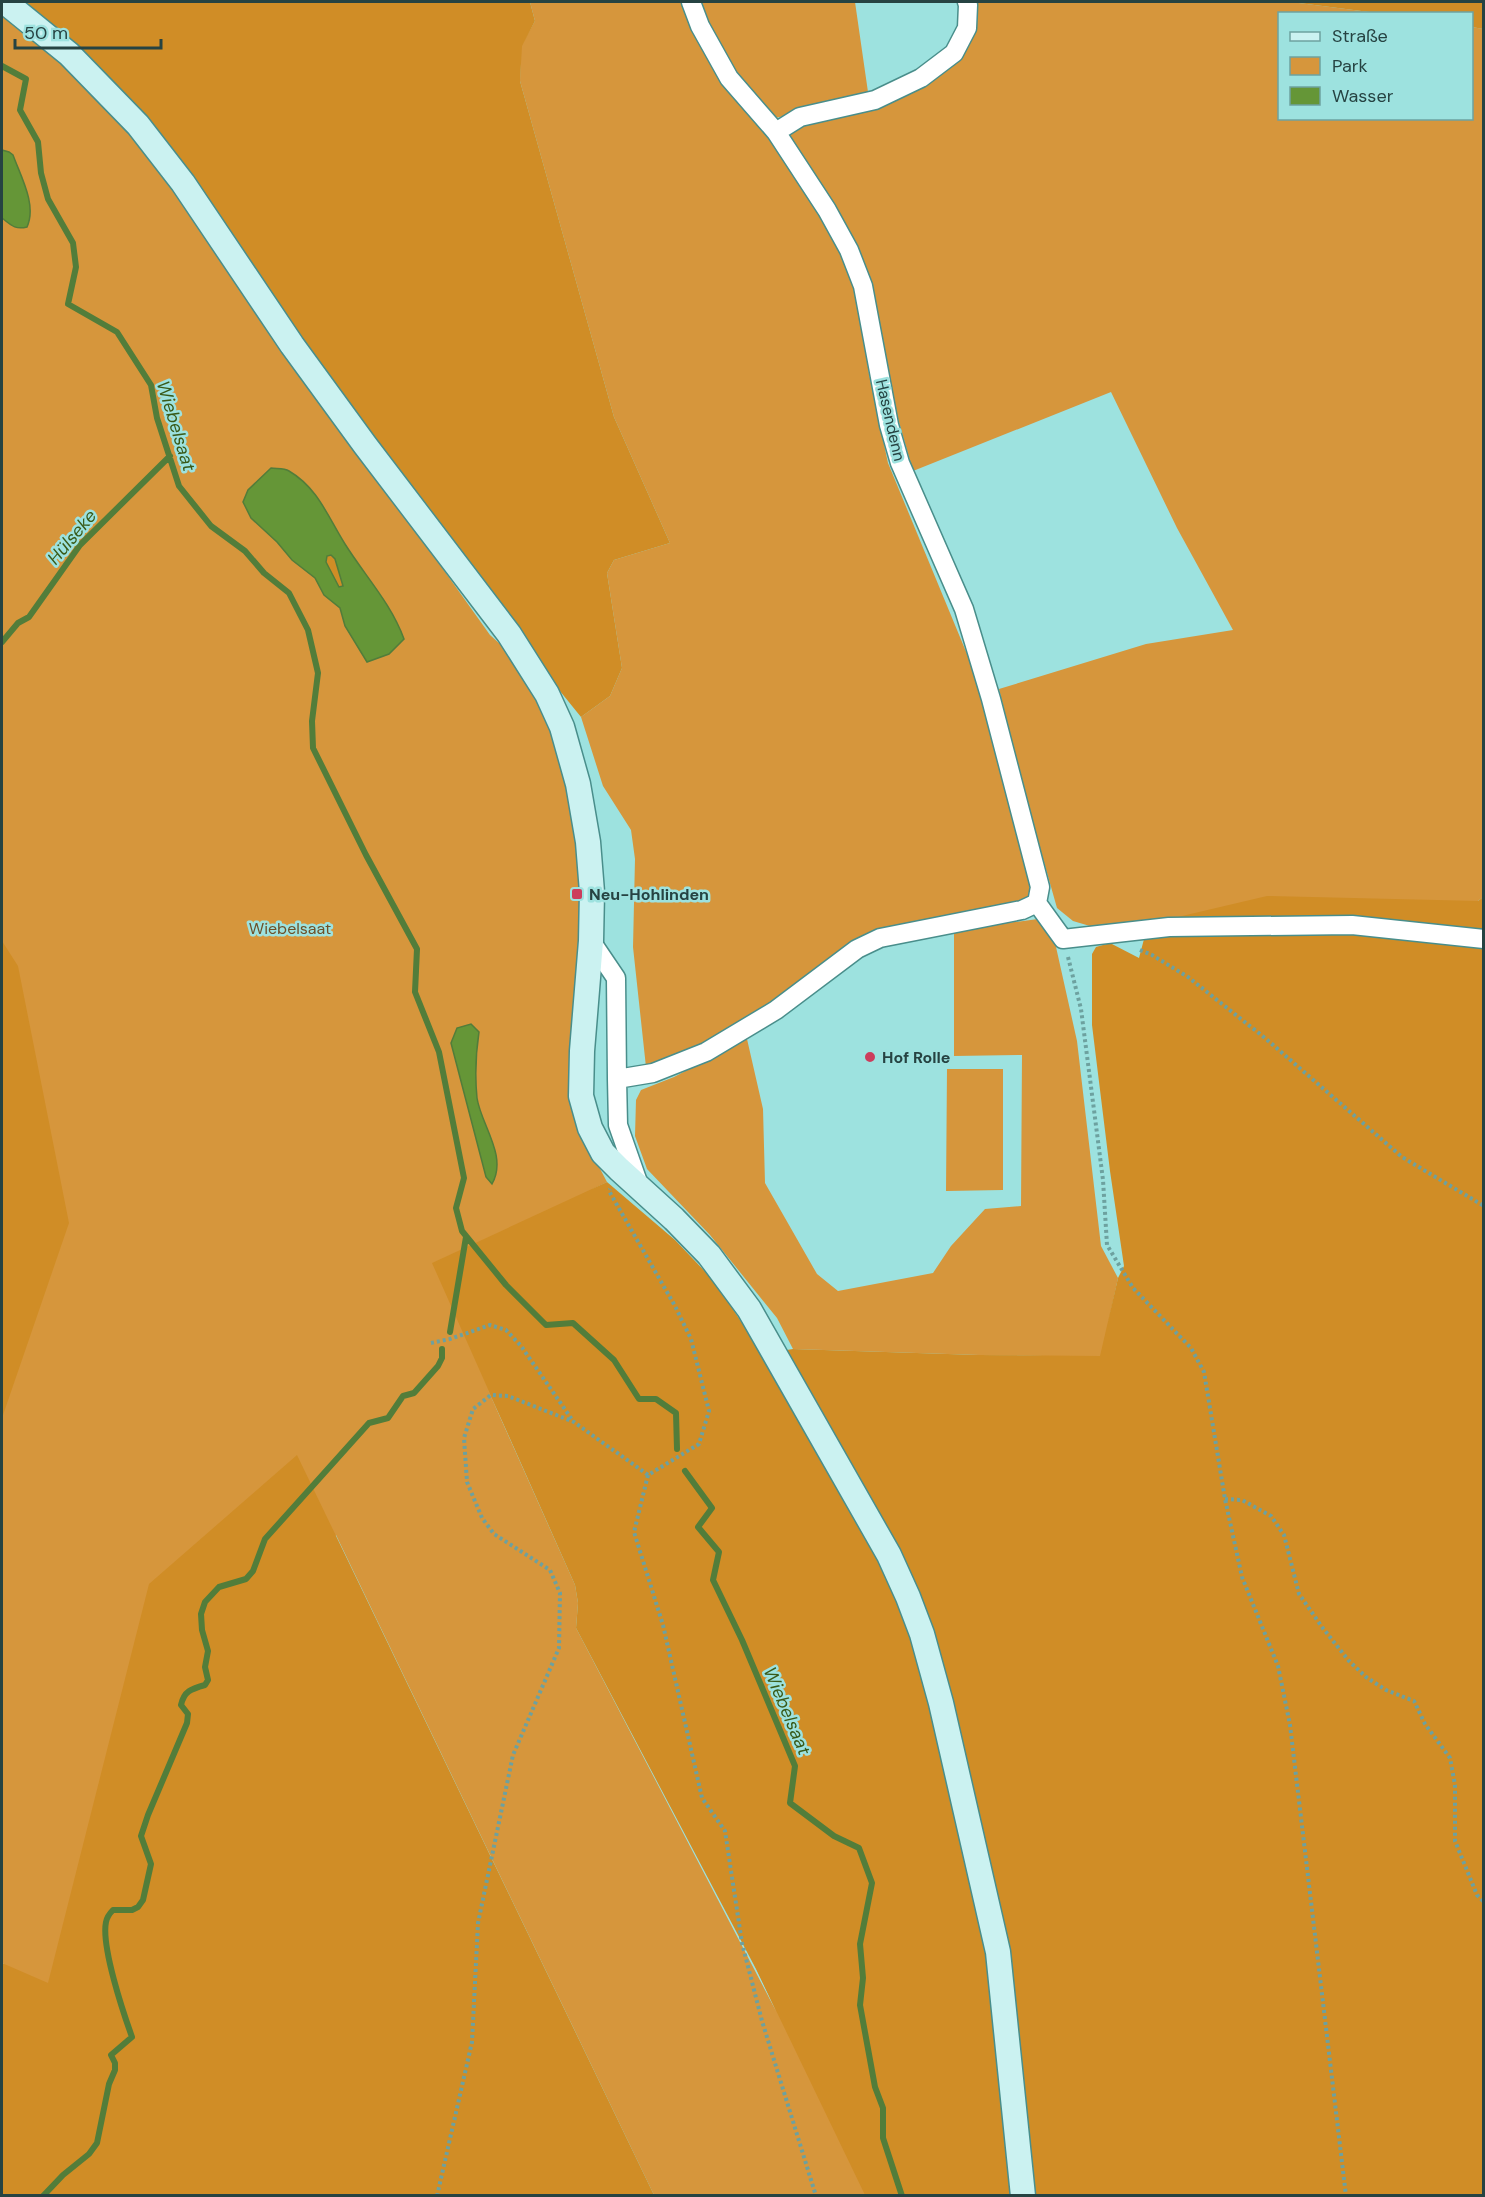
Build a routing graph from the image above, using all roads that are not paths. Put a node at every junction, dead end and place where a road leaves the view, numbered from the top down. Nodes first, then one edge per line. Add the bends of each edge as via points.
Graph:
1 (5, 2) edge
2 (691, 2) edge
3 (966, 2) edge
4 (776, 132) junction
5 (1037, 903) junction
6 (1484, 939) edge
7 (591, 941) junction
8 (617, 1079) junction
9 (640, 1188) junction
10 (1025, 2192) edge

1 - 7 main road via 69,54 138,124 183,183 292,345 535,674 562,727 578,784 588,842
2 - 4 street, Hasendenn via 700,27 729,78
3 - 4 street via 967,28 954,53 921,78 875,100 800,117
4 - 5 street, Hasendenn via 827,210 863,286 889,425 900,463 964,609 1040,887
5 - 6 street via 1063,939 1169,927 1352,925
5 - 8 street via 1022,910 880,938 857,949 776,1010 706,1052 654,1073
7 - 8 street via 616,978
7 - 9 main road via 581,1096 590,1128 603,1153
8 - 9 street via 618,1125
9 - 10 main road via 709,1255 749,1309 889,1555 908,1597 941,1703 998,1952

